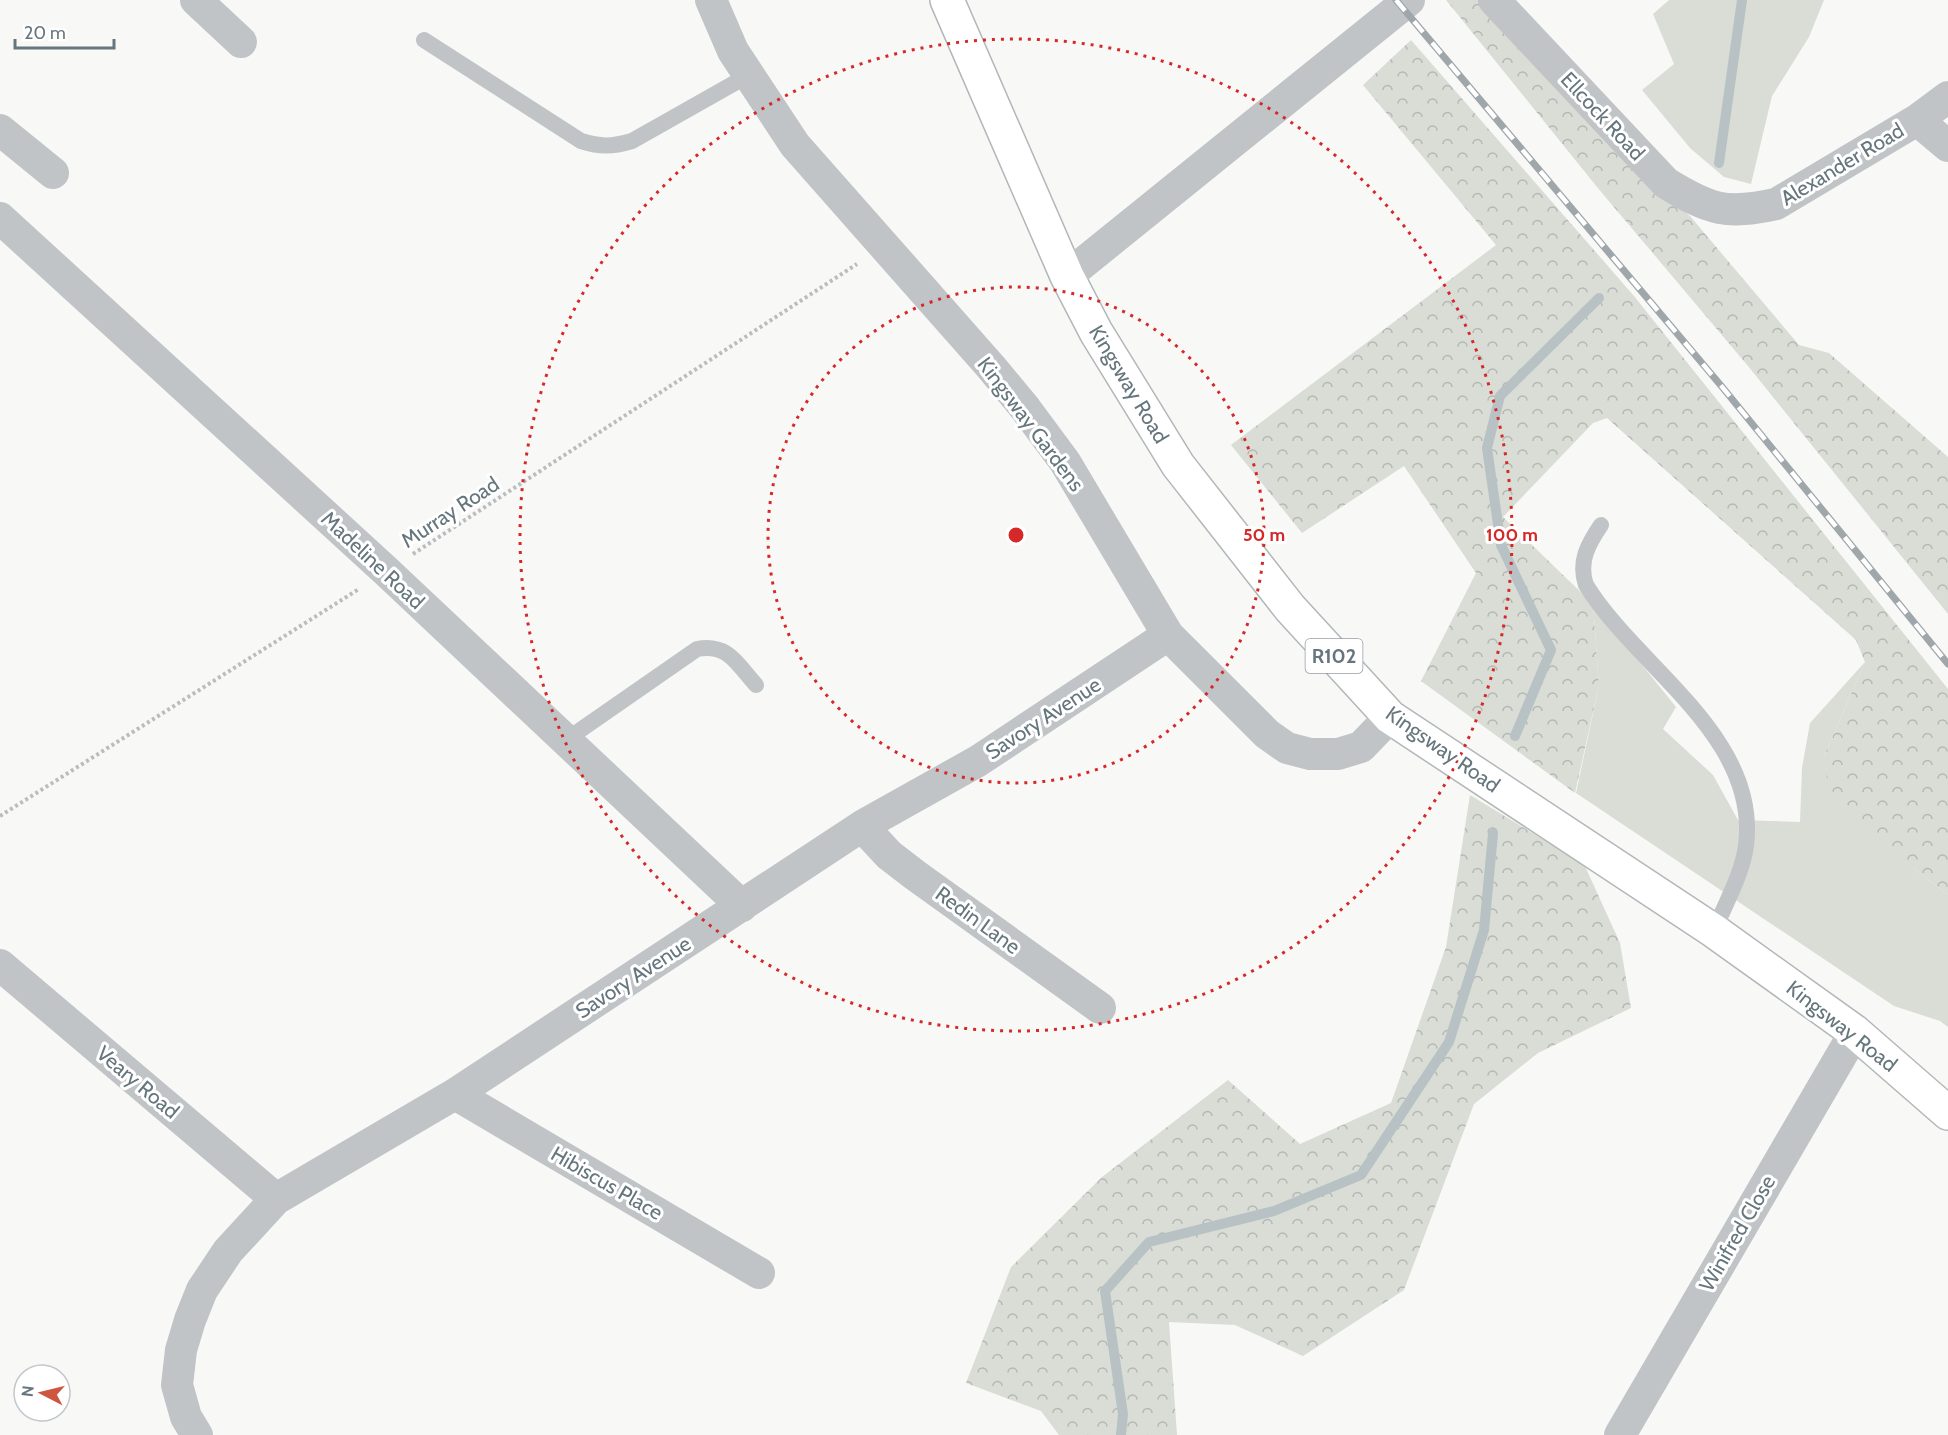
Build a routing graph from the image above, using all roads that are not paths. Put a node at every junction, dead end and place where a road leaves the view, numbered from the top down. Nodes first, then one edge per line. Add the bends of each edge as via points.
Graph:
1 (196, 0) edge
2 (711, 0) edge
3 (947, 0) edge
4 (1409, 0) edge
5 (1497, 1) edge
6 (424, 40) dead end
7 (241, 42) dead end
8 (747, 76) junction
9 (1948, 97) edge
10 (1917, 120) junction
11 (0, 130) edge
12 (1948, 146) edge
13 (53, 173) dead end
14 (1727, 210) joint
15 (0, 218) edge
16 (1067, 276) junction
17 (1601, 525) dead end
18 (1168, 635) junction
19 (756, 685) dead end
20 (1390, 717) junction
21 (566, 740) junction
22 (862, 826) junction
23 (742, 906) junction
24 (1714, 931) junction
25 (0, 965) edge
26 (1100, 1008) dead end
27 (1855, 1032) junction
28 (455, 1094) junction
29 (1948, 1113) edge
30 (276, 1199) junction
31 (759, 1273) dead end
32 (197, 1435) edge
33 (1620, 1435) edge

1 - 7 street
2 - 8 street, Kingsway Gardens
3 - 16 main road, Kingsway Road / R102
4 - 16 street
5 - 14 street, Ellcock Road via 1666,183 1700,204
6 - 8 lane via 580,141 596,146 611,147 632,141
8 - 18 street, Kingsway Gardens via 795,145 991,367 1065,462
9 - 10 street, Alexander Road
10 - 12 street
10 - 14 street, Alexander Road via 1776,204
11 - 13 street
15 - 21 street, Madeline Road
16 - 20 main road, Kingsway Road / R102 via 1132,393 1178,465 1290,608
17 - 24 lane via 1584,556 1586,585 1623,633 1718,738 1738,780 1746,845
18 - 20 street, Kingsway Gardens via 1267,734 1287,748 1310,754 1338,754 1361,747
18 - 22 street, Savory Avenue via 978,761
19 - 21 lane via 726,652 717,647 697,649
20 - 24 main road, Kingsway Road / R102
21 - 23 street, Madeline Road
22 - 23 street, Savory Avenue
22 - 26 street, Redin Lane via 915,875
23 - 28 street, Savory Avenue
24 - 27 main road, Kingsway Road / R102
25 - 30 street, Veary Road
27 - 29 main road, Kingsway Road / R102
27 - 33 street, Winifred Close
28 - 30 street, Savory Avenue
28 - 31 street, Hibiscus Place
30 - 32 street, Savory Avenue via 228,1251 202,1290 181,1350 177,1385 186,1417

